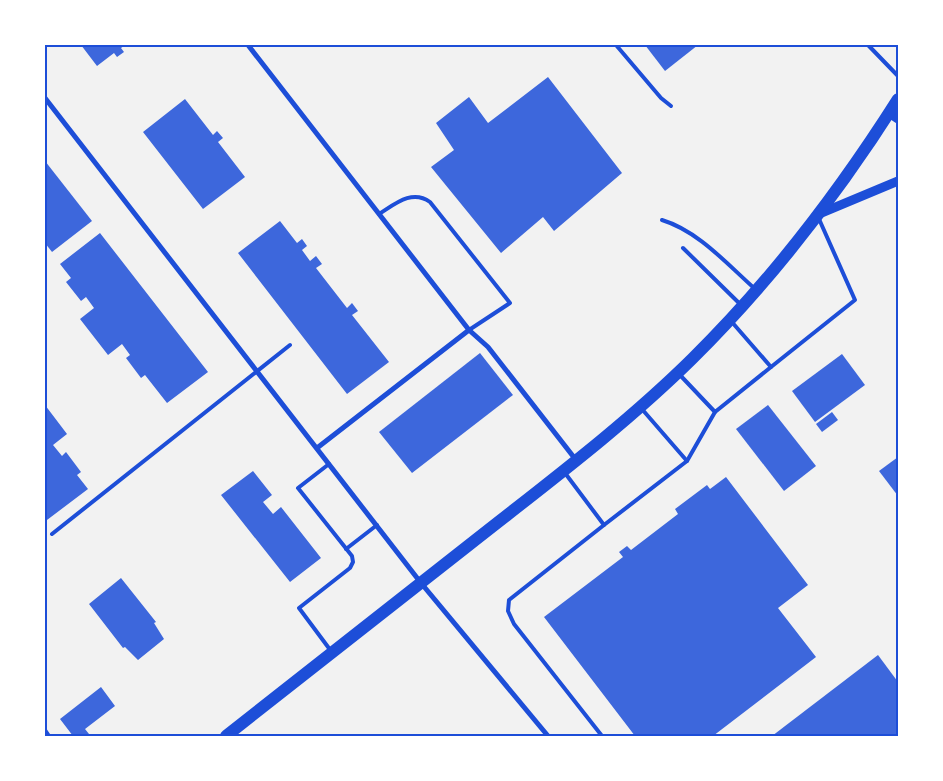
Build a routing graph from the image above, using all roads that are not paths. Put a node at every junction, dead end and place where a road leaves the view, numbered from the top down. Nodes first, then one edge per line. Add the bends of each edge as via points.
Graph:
1 (248, 45) edge
2 (616, 45) edge
3 (868, 45) edge
4 (898, 76) edge
5 (45, 98) edge
6 (898, 99) edge
7 (671, 106) dead end
8 (894, 116) edge
9 (898, 181) edge
10 (379, 214) junction
11 (817, 215) junction
12 (662, 220) dead end
13 (683, 248) dead end
14 (756, 289) junction
15 (742, 306) junction
16 (730, 319) junction
17 (469, 330) junction
18 (290, 345) dead end
19 (771, 367) junction
20 (258, 372) junction
21 (677, 372) junction
22 (640, 406) junction
23 (715, 412) junction
24 (316, 448) junction
25 (576, 461) junction
26 (687, 462) junction
27 (328, 464) junction
28 (563, 471) junction
29 (377, 525) junction
30 (604, 525) junction
31 (52, 534) dead end
32 (346, 549) junction
33 (421, 583) junction
34 (332, 652) junction
35 (45, 730) edge
36 (49, 736) edge
37 (226, 736) edge
38 (548, 736) edge
39 (602, 736) edge

1 - 10 street
2 - 7 lane
3 - 4 lane
5 - 20 street
6 - 8 main road
8 - 11 main road
9 - 11 street
10 - 17 street
10 - 17 lane via 411,197 423,197 510,303
11 - 14 main road
11 - 19 lane via 856,300
12 - 14 lane via 693,234
13 - 15 lane
14 - 15 main road
15 - 16 main road
16 - 19 lane
16 - 21 main road
17 - 24 street
17 - 25 street via 488,347
18 - 20 lane
19 - 23 lane
20 - 24 street
20 - 31 lane
21 - 22 main road
21 - 23 lane
22 - 25 main road
22 - 26 lane
23 - 26 lane
24 - 27 street
25 - 28 main road
26 - 30 lane
27 - 29 street
27 - 32 lane via 298,488
28 - 30 lane
28 - 33 main road
29 - 32 lane
29 - 33 street
30 - 39 lane via 509,600 508,611 514,624
32 - 34 lane via 352,556 350,568 299,608
33 - 34 main road
33 - 38 street
34 - 37 main road
35 - 36 lane

